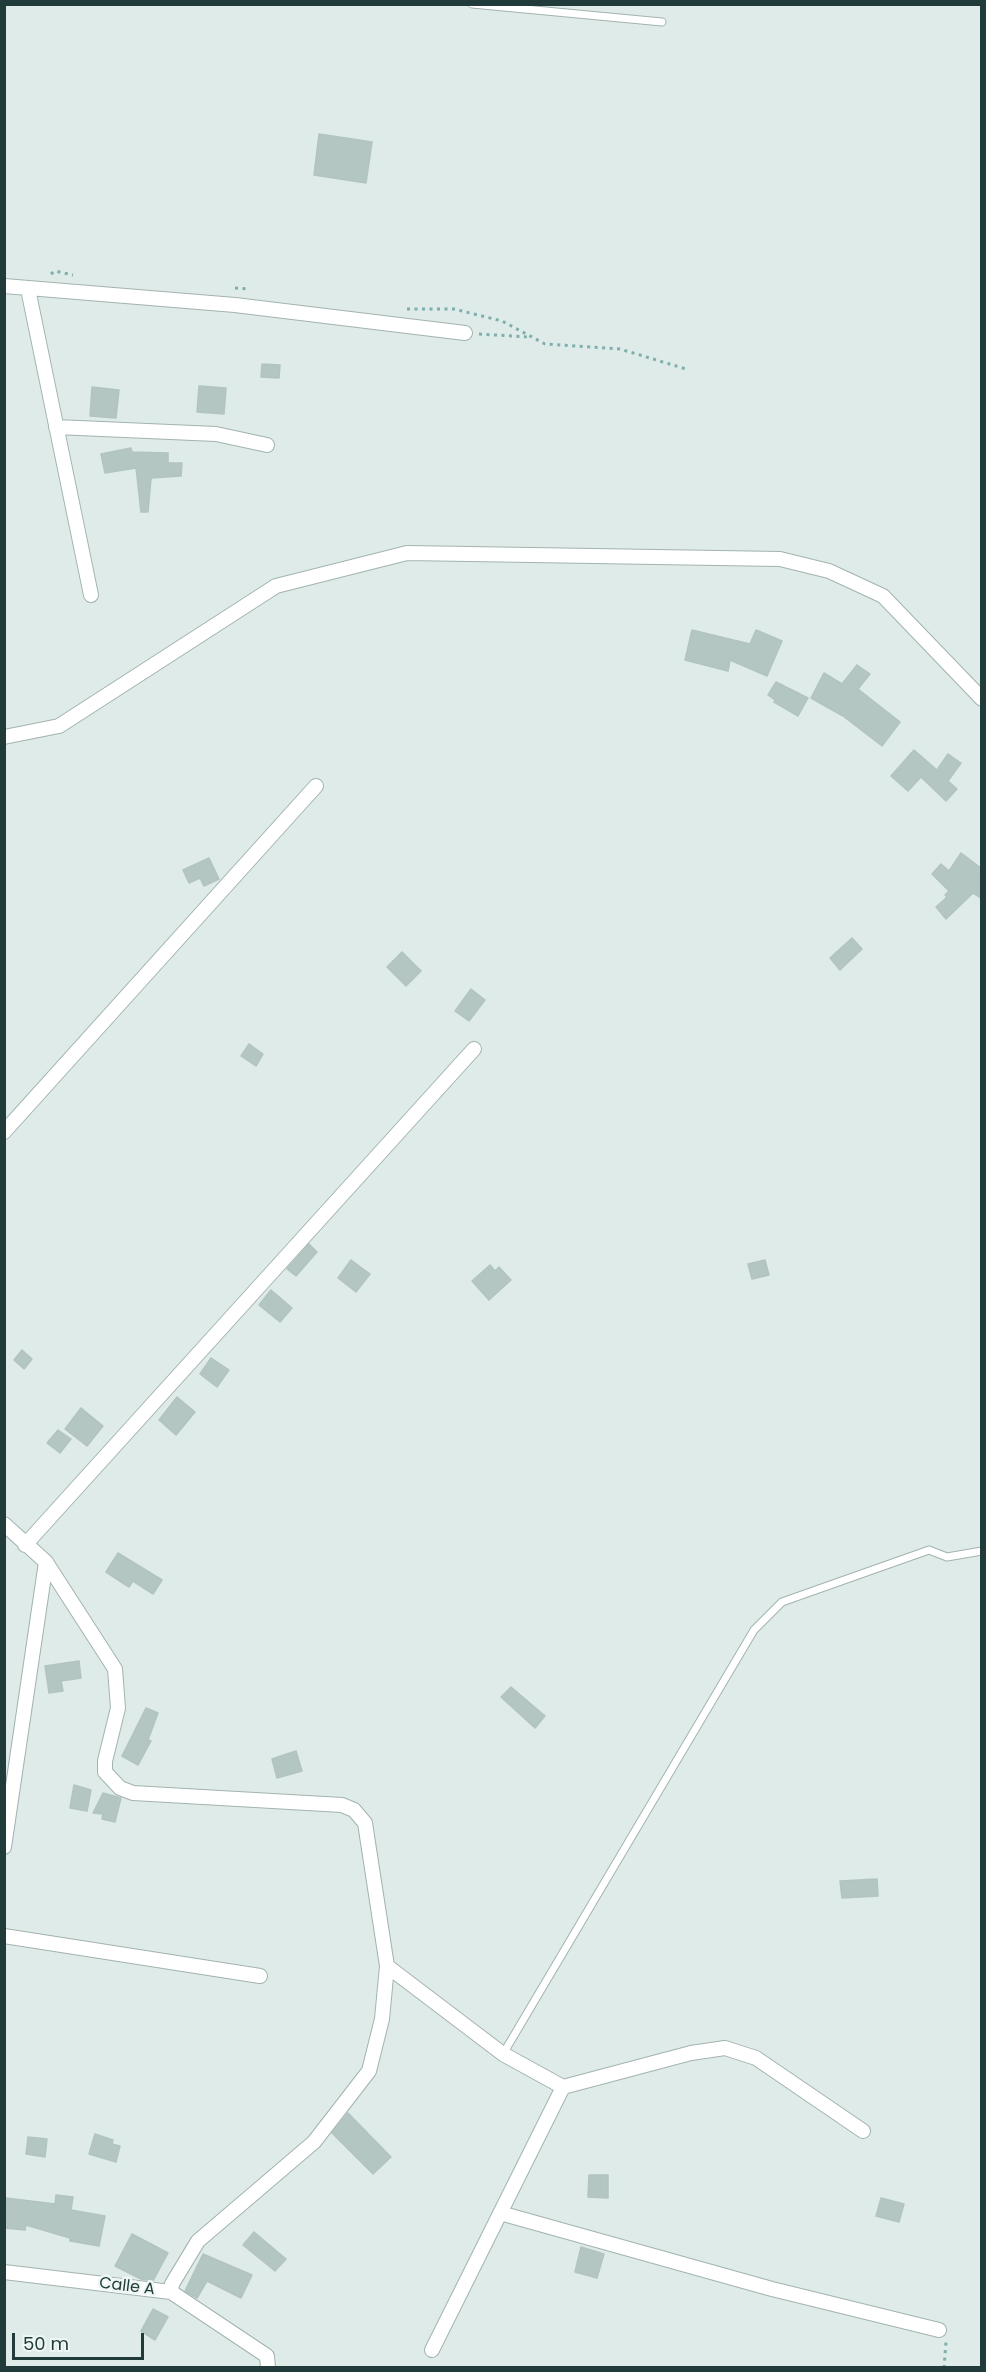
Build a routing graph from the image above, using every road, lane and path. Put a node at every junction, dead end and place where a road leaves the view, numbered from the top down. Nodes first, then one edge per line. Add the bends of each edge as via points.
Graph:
1 (472, 4) edge
2 (662, 22) dead end
3 (4, 286) edge
4 (28, 289) junction
5 (465, 333) joint
6 (533, 338) dead end
7 (56, 427) junction
8 (267, 445) dead end
9 (91, 595) dead end
10 (981, 699) edge
11 (4, 737) edge
12 (316, 786) dead end
13 (474, 1049) dead end
14 (4, 1132) edge
15 (4, 1524) edge
16 (25, 1545) junction
17 (981, 1551) edge
18 (46, 1562) junction
19 (4, 1847) edge
20 (4, 1936) edge
21 (387, 1966) junction
22 (260, 1976) dead end
23 (503, 2054) junction
24 (563, 2087) junction
25 (863, 2131) dead end
26 (500, 2213) junction
27 (4, 2272) edge
28 (171, 2292) junction
29 (939, 2330) joint
30 (432, 2350) dead end
31 (268, 2362) edge
32 (944, 2367) edge

1 - 2 lane
3 - 4 street
4 - 5 street via 235,306
4 - 7 street
5 - 6 path
7 - 8 street via 216,434
7 - 9 street
10 - 11 street via 883,596 829,571 780,559 407,553 276,586 59,726
12 - 14 street
13 - 16 street
15 - 16 street
16 - 18 street
17 - 23 lane via 946,1557 929,1550 782,1602 754,1630
18 - 19 street
18 - 21 street via 116,1669 118,1708 105,1772 120,1788 133,1793 342,1805 354,1810 365,1823
20 - 22 street
21 - 23 street
21 - 28 street via 382,2019 369,2072 314,2142 198,2241
23 - 24 street
24 - 25 street via 691,2053 725,2048 756,2058
24 - 26 street
26 - 29 street via 772,2289
26 - 30 street
27 - 28 street, Calle A
28 - 31 street, Calle A
29 - 32 path via 947,2345

